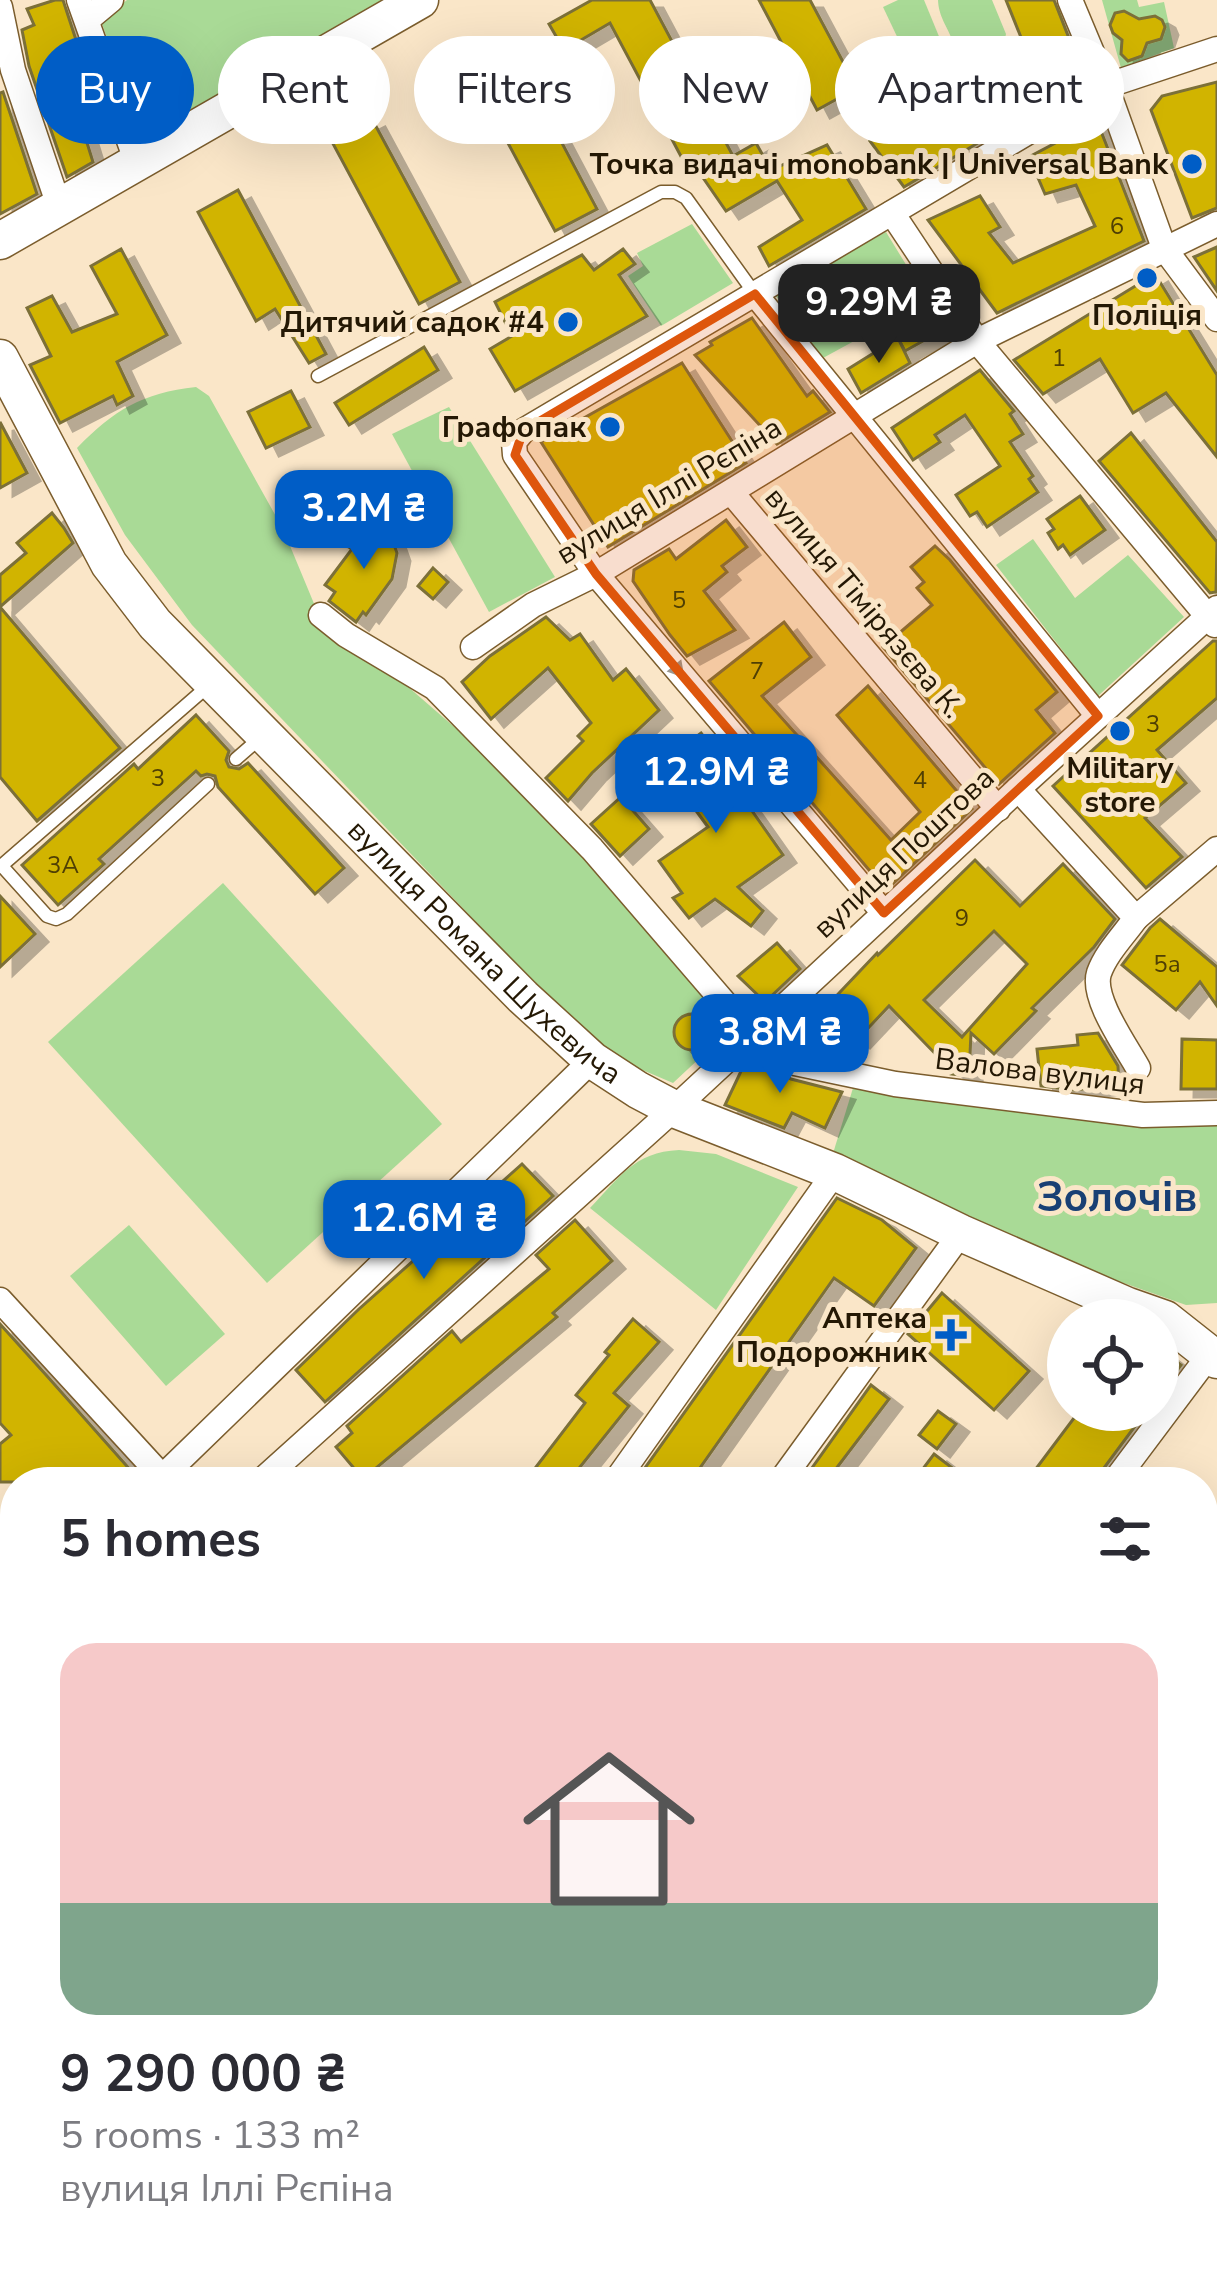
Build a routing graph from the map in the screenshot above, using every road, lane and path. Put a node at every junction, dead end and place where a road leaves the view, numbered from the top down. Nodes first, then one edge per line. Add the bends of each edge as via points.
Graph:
1 (111, 0) edge
2 (420, 0) edge
3 (1070, 0) edge
4 (0, 7) edge
5 (83, 10) edge
6 (1085, 36) edge
7 (1217, 49) edge
8 (1124, 80) edge
9 (1124, 136) edge
10 (1007, 144) edge
11 (137, 163) junction
12 (60, 209) junction
13 (892, 212) junction
14 (1217, 224) edge
15 (0, 241) edge
16 (1164, 248) junction
17 (755, 294) junction
18 (1217, 319) edge
19 (976, 341) junction
20 (0, 358) edge
21 (317, 376) dead end
22 (854, 414) junction
23 (731, 492) junction
24 (596, 574) junction
25 (321, 615) dead end
26 (1214, 617) edge
27 (473, 647) dead end
28 (213, 682) junction
29 (1098, 716) junction
30 (264, 734) junction
31 (236, 759) dead end
32 (208, 784) dead end
33 (1018, 789) junction
34 (998, 808) junction
35 (1217, 849) edge
36 (1, 866) edge
37 (884, 913) junction
38 (1136, 918) junction
39 (753, 1036) junction
40 (592, 1060) junction
41 (1138, 1068) dead end
42 (674, 1109) junction
43 (1217, 1113) edge
44 (835, 1172) junction
45 (962, 1233) junction
46 (0, 1300) edge
47 (1215, 1346) edge
48 (150, 1467) edge
49 (175, 1467) edge
50 (277, 1467) edge
51 (626, 1467) edge
52 (791, 1467) edge
53 (1125, 1467) edge

1 - 5 street
2 - 11 street
3 - 6 street
4 - 12 street
5 - 11 street
7 - 8 street
9 - 16 street
10 - 13 street
11 - 12 street
12 - 15 street
13 - 17 street
13 - 19 street
14 - 16 street, вулиця Іллі Рєпіна
16 - 18 street
16 - 19 street, вулиця Іллі Рєпіна
17 - 21 lane via 691,202 661,192
17 - 22 street
17 - 24 street via 514,442 515,455
19 - 22 street, вулиця Іллі Рєпіна
19 - 26 street
20 - 28 street, вулиця Романа Шухевича via 109,564
22 - 23 street, вулиця Іллі Рєпіна
22 - 29 street
23 - 24 street, вулиця Іллі Рєпіна
23 - 34 street, вулиця Тімірязєва К.
24 - 27 street, вулиця Іллі Рєпіна via 532,605
24 -> 37 street
25 - 39 street, Валова вулиця via 435,688 592,849
26 - 29 street, вулиця Поштова
28 - 30 street, вулиця Романа Шухевича
28 - 36 lane
29 - 33 street, вулиця Поштова
30 - 31 lane
30 - 40 street, вулиця Романа Шухевича
32 - 36 lane via 56,919
33 - 34 street, вулиця Поштова
33 - 38 street
34 - 37 street, вулиця Поштова
35 - 38 street
37 - 39 street, вулиця Поштова
38 - 41 street via 1097,978
39 - 42 street, вулиця Поштова
39 - 43 street, Валова вулиця via 795,1063 895,1084 1143,1115
40 - 42 street, вулиця Романа Шухевича
40 - 49 street
42 - 44 street, вулиця Романа Шухевича
42 - 50 street, вулиця Поштова
44 - 45 street, вулиця Романа Шухевича
44 - 51 street
45 - 47 street, вулиця Романа Шухевича via 1128,1306 1199,1326
45 - 52 street
46 - 48 street
47 - 53 street

